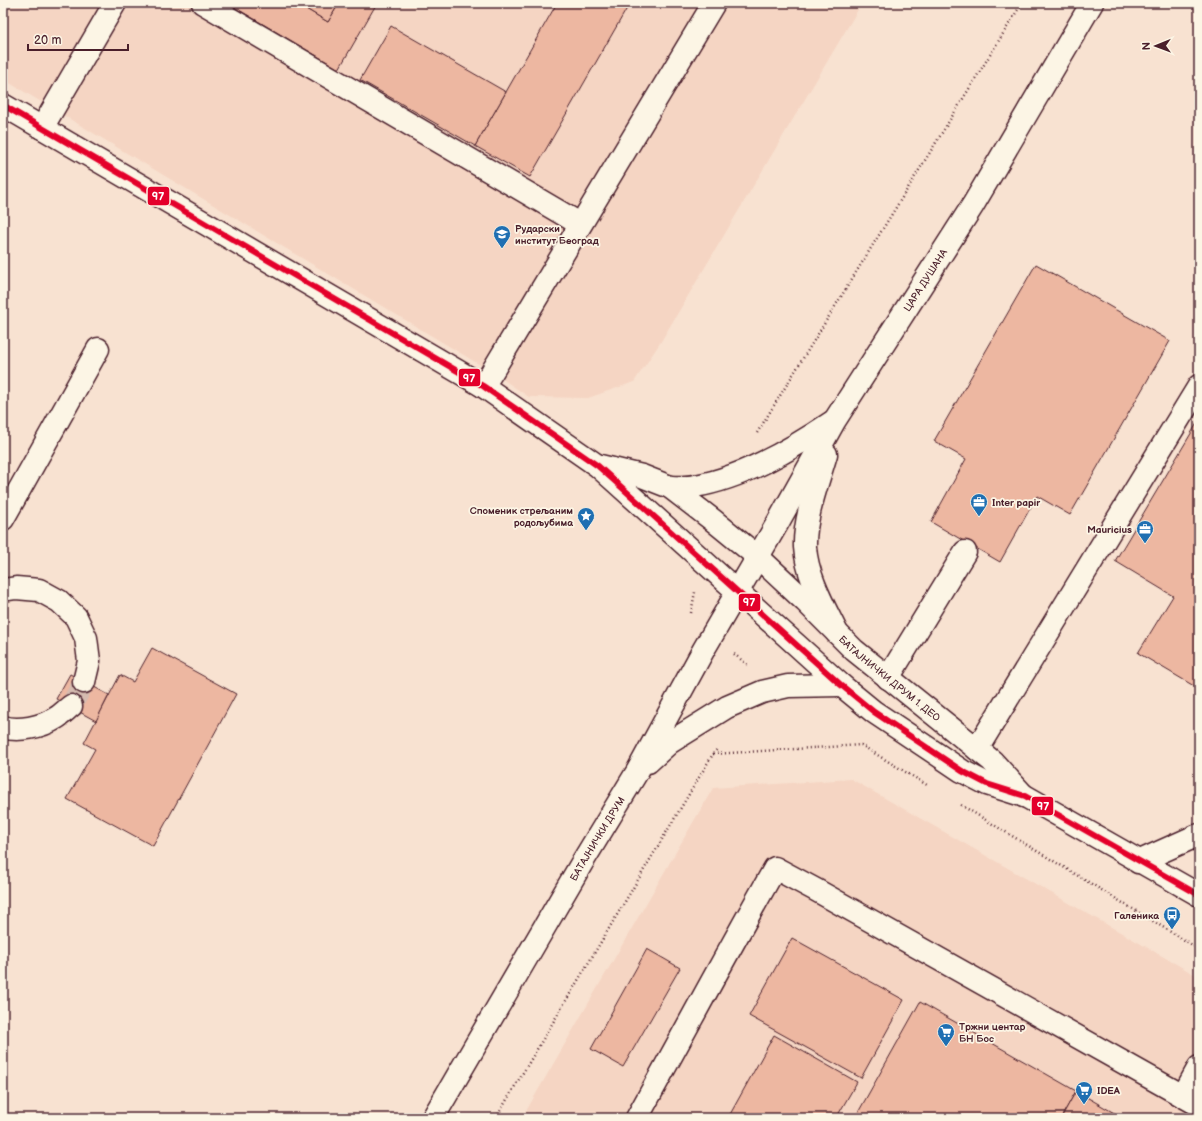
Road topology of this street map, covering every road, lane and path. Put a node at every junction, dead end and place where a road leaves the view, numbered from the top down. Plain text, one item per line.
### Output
1 (116, 3) edge
2 (203, 3) edge
3 (714, 3) edge
4 (1022, 3) edge
5 (1092, 3) edge
6 (3, 105) edge
7 (42, 128) junction
8 (580, 224) junction
9 (98, 349) dead end
10 (482, 386) junction
11 (1199, 386) edge
12 (835, 420) junction
13 (754, 436) dead end
14 (598, 466) junction
15 (670, 487) junction
16 (3, 518) edge
17 (965, 552) dead end
18 (758, 557) junction
19 (3, 590) edge
20 (737, 592) junction
21 (837, 633) junction
22 (888, 678) junction
23 (84, 682) tunnel mouth
24 (841, 685) junction
25 (71, 706) tunnel mouth
26 (3, 727) edge
27 (977, 749) junction
28 (636, 772) junction
29 (928, 786) dead end
30 (1025, 796) junction
31 (955, 802) dead end
32 (1199, 835) edge
33 (1138, 862) junction
34 (1199, 896) edge
35 (1199, 949) edge
36 (1199, 1067) edge
37 (1191, 1101) edge
38 (433, 1118) edge
39 (496, 1118) edge
40 (637, 1118) edge

1 - 7 street
2 - 8 street
3 - 8 street
4 - 13 path
5 - 12 street, ЦАРА ДУШАНА
6 - 7 street
7 - 10 street
8 - 10 street
9 - 16 street
10 - 14 street
11 - 27 street
12 - 15 street
12 - 18 street, ЦАРА ДУШАНА
12 - 21 street
14 - 15 street
14 - 20 street, БАТАЈНИЧКИ ДРУМ 1. ДЕО
15 - 18 street, БАТАЈНИЧКИ ДРУМ 1. ДЕО
17 - 22 street
18 - 20 street, БАТАЈНИЧКИ ДРУМ
18 - 21 street, БАТАЈНИЧКИ ДРУМ 1. ДЕО
19 - 23 street
20 - 24 street, БАТАЈНИЧКИ ДРУМ 1. ДЕО
20 - 28 street, БАТАЈНИЧКИ ДРУМ
21 - 22 street, БАТАЈНИЧКИ ДРУМ 1. ДЕО
22 - 27 street, БАТАЈНИЧКИ ДРУМ 1. ДЕО
24 - 28 street
24 - 30 street, БАТАЈНИЧКИ ДРУМ 1. ДЕО
25 - 26 street
27 - 30 street, БАТАЈНИЧКИ ДРУМ 1. ДЕО
28 - 38 street, БАТАЈНИЧКИ ДРУМ
29 - 39 path
30 - 33 street, БАТАЈНИЧКИ ДРУМ 1. ДЕО
31 - 35 path
32 - 33 street
33 - 34 street, БАТАЈНИЧКИ ДРУМ 1. ДЕО
36 - 37 street
37 - 40 street

